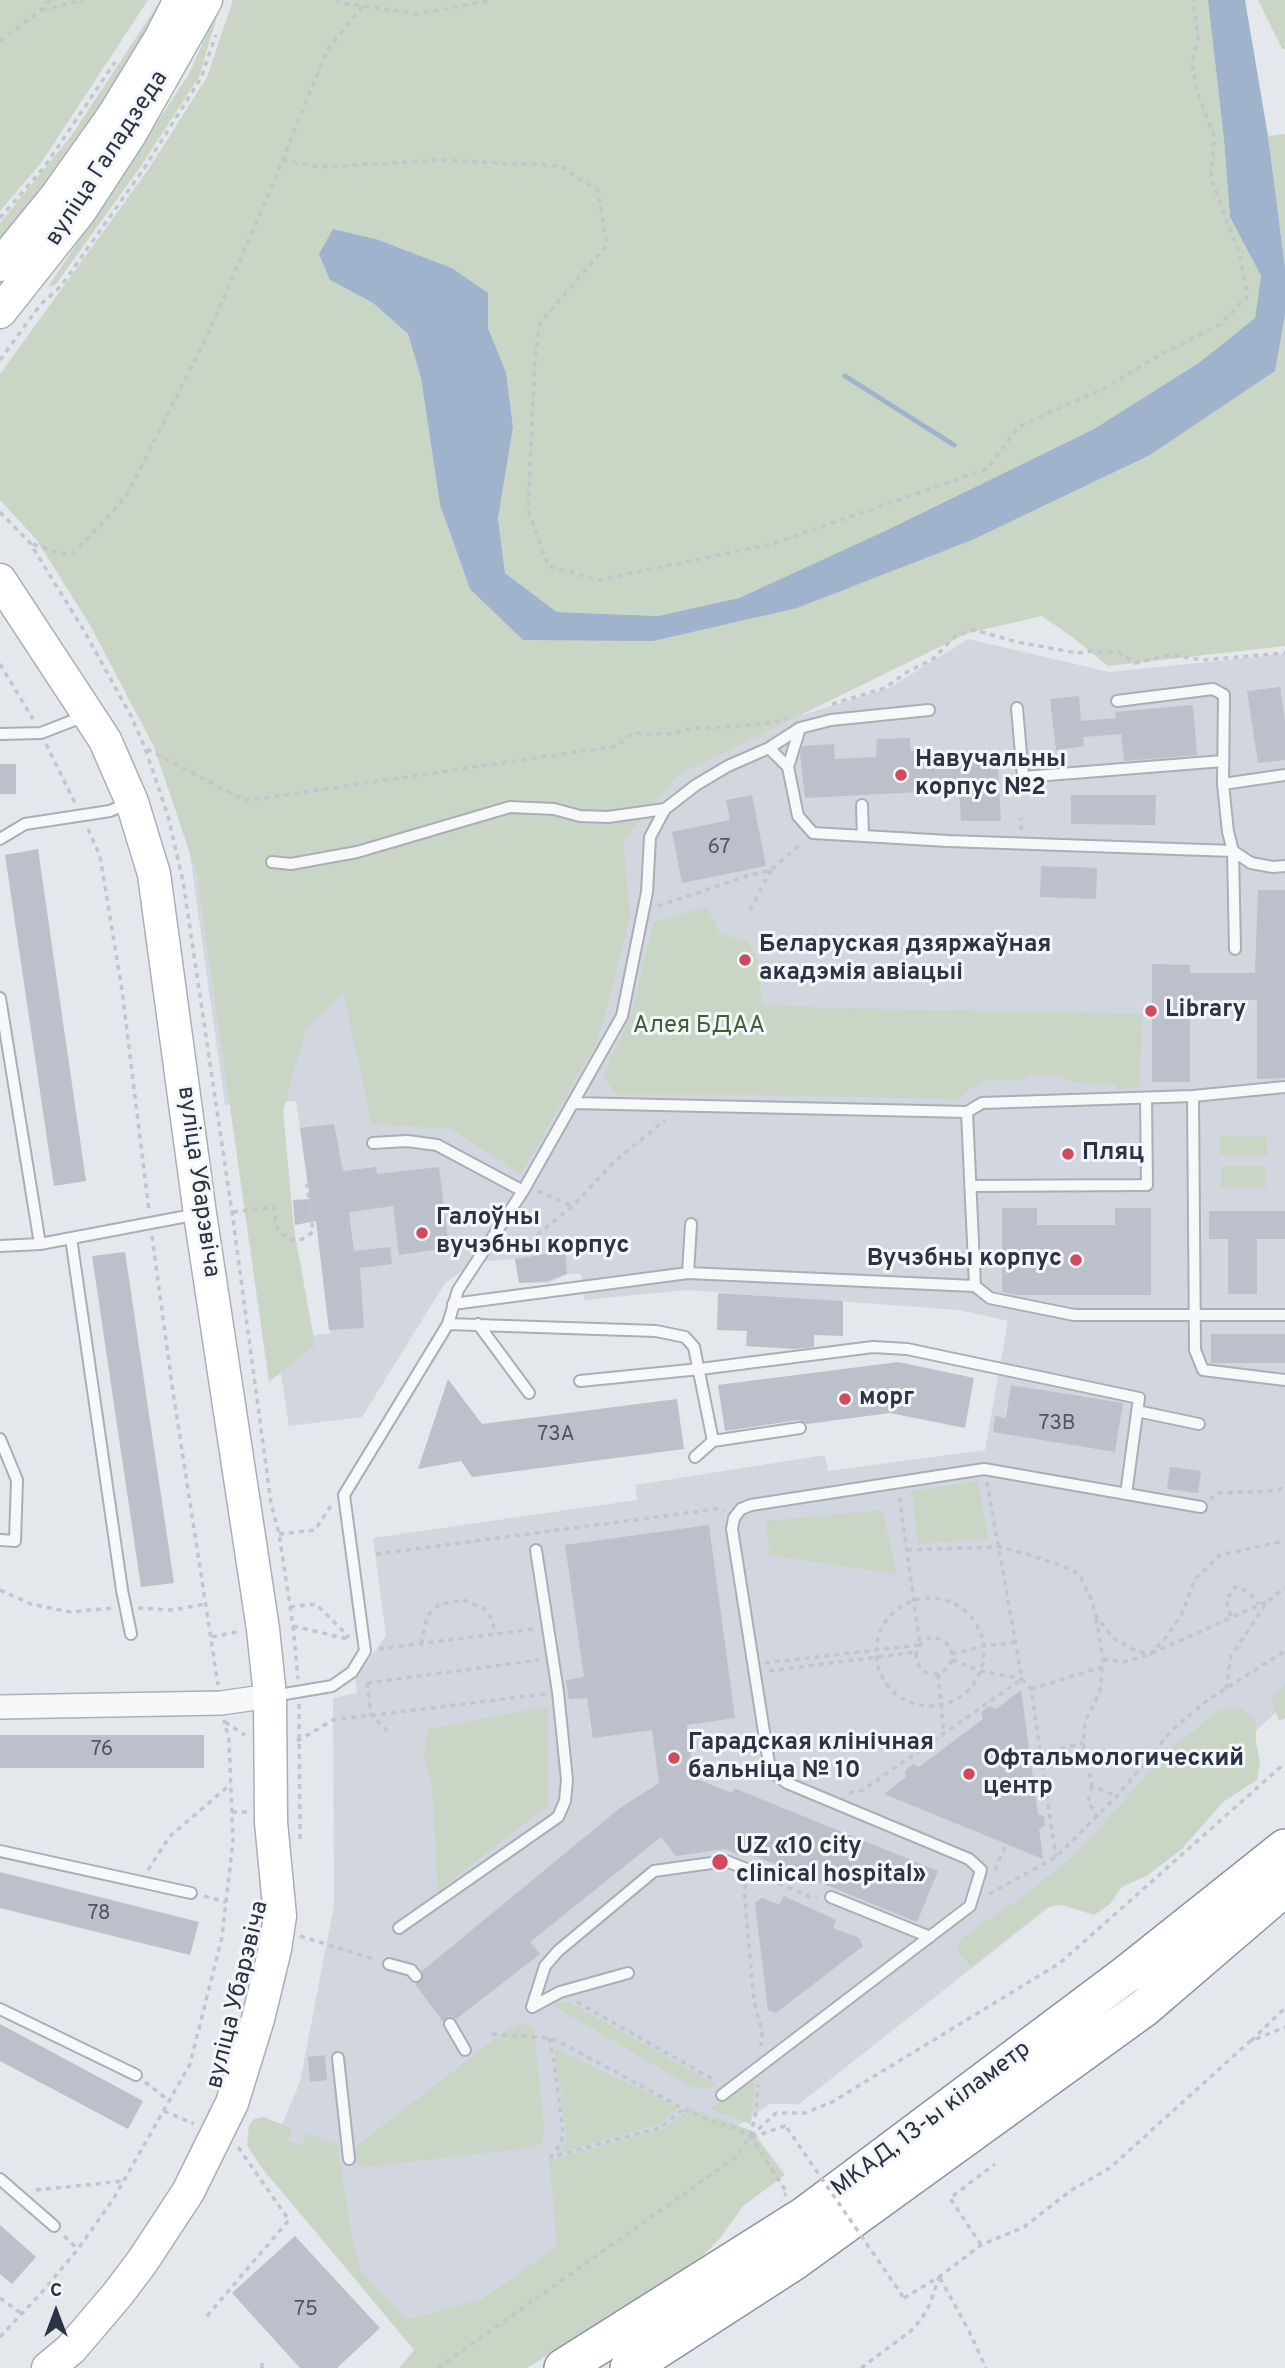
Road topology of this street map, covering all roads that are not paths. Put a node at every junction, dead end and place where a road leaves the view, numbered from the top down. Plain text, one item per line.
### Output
1 (180, 0) edge
2 (206, 0) edge
3 (0, 265) edge
4 (0, 312) edge
5 (0, 580) edge
6 (1117, 701) dead end
7 (1017, 708) dead end
8 (929, 710) dead end
9 (89, 714) junction
10 (800, 728) junction
11 (0, 734) edge
12 (769, 748) junction
13 (1223, 761) junction
14 (788, 767) junction
15 (1285, 775) edge
16 (1223, 784) junction
17 (132, 802) junction
18 (862, 805) dead end
19 (665, 809) junction
20 (863, 836) junction
21 (0, 839) edge
22 (1233, 851) junction
23 (272, 862) dead end
24 (1285, 866) edge
25 (1235, 948) dead end
26 (0, 998) edge
27 (1285, 1087) edge
28 (1193, 1096) junction
29 (1146, 1099) junction
30 (573, 1103) junction
31 (967, 1112) junction
32 (373, 1143) dead end
33 (970, 1186) junction
34 (525, 1188) junction
35 (200, 1214) junction
36 (691, 1224) dead end
37 (71, 1238) junction
38 (40, 1244) junction
39 (0, 1246) edge
40 (688, 1273) junction
41 (975, 1286) junction
42 (453, 1304) junction
43 (1195, 1313) junction
44 (1285, 1315) edge
45 (478, 1324) junction
46 (449, 1325) junction
47 (700, 1369) junction
48 (580, 1381) dead end
49 (1285, 1381) edge
50 (529, 1393) dead end
51 (1137, 1411) junction
52 (1199, 1424) dead end
53 (800, 1428) dead end
54 (0, 1439) edge
55 (713, 1441) junction
56 (695, 1457) dead end
57 (1126, 1494) junction
58 (1201, 1507) road end
59 (0, 1541) edge
60 (536, 1550) dead end
61 (131, 1634) dead end
62 (270, 1696) junction
63 (0, 1707) edge
64 (271, 1822) junction
65 (1285, 1848) edge
66 (0, 1851) edge
67 (749, 1870) road end
68 (1285, 1887) edge
69 (191, 1893) road end
70 (831, 1897) road end
71 (399, 1928) dead end
72 (930, 1937) junction
73 (389, 1964) road end
74 (628, 1973) dead end
75 (416, 1976) dead end
76 (0, 2009) edge
77 (450, 2024) dead end
78 (465, 2050) dead end
79 (338, 2058) dead end
80 (136, 2075) road end
81 (721, 2089) road end
82 (349, 2159) dead end
83 (0, 2179) edge
84 (54, 2226) road end
85 (42, 2368) edge
86 (48, 2368) edge
87 (563, 2368) edge
88 (629, 2368) edge

1 - 3 main road, вуліца Галадзеда
2 - 4 main road, вуліца Галадзеда
5 - 9 main road, вуліца Убарэвіча
6 - 13 lane
7 - 13 lane
8 - 10 lane
9 - 11 lane
9 - 17 main road, вуліца Убарэвіча
10 - 12 lane
10 - 14 lane
12 - 14 lane
12 - 19 lane
13 - 16 lane
14 - 20 lane
15 - 16 lane
16 - 22 lane
17 - 21 lane
17 - 35 main road, вуліца Убарэвіча
18 - 20 lane
19 - 23 lane
19 - 30 lane
20 - 22 lane
22 - 24 lane
22 - 25 lane
26 - 38 lane
27 - 28 lane
28 - 29 lane
28 - 43 lane
29 - 31 lane
29 - 33 lane
30 - 31 lane
30 - 34 lane
31 - 33 lane
32 - 34 lane
33 - 41 lane
34 - 42 lane
35 - 37 lane
35 - 62 main road, вуліца Убарэвіча
36 - 40 lane
37 - 38 lane
37 - 61 lane
38 - 39 lane
40 - 41 lane
40 - 42 lane
41 - 43 lane
42 - 46 lane
43 - 44 lane
43 - 49 lane
45 - 46 lane
45 - 47 lane
45 - 50 lane
46 - 62 lane
47 - 48 lane
47 - 51 lane
47 - 55 lane
51 - 52 lane
51 - 57 lane
53 - 55 lane
54 - 59 lane
55 - 56 lane
57 - 58 lane
57 - 72 lane
60 - 71 lane
62 - 63 street
62 - 64 main road, вуліца Убарэвіча
64 - 85 main road, вуліца Убарэвіча
64 - 86 main road, вуліца Убарэвіча
65 - 87 highway, МКАД, 13-ы кіламетр
66 - 69 lane
67 - 74 lane
68 - 88 highway, МКАД, 13-ы кіламетр
70 - 72 lane
72 - 81 lane
73 - 75 lane
76 - 80 lane
77 - 78 lane
79 - 82 lane
83 - 84 lane

